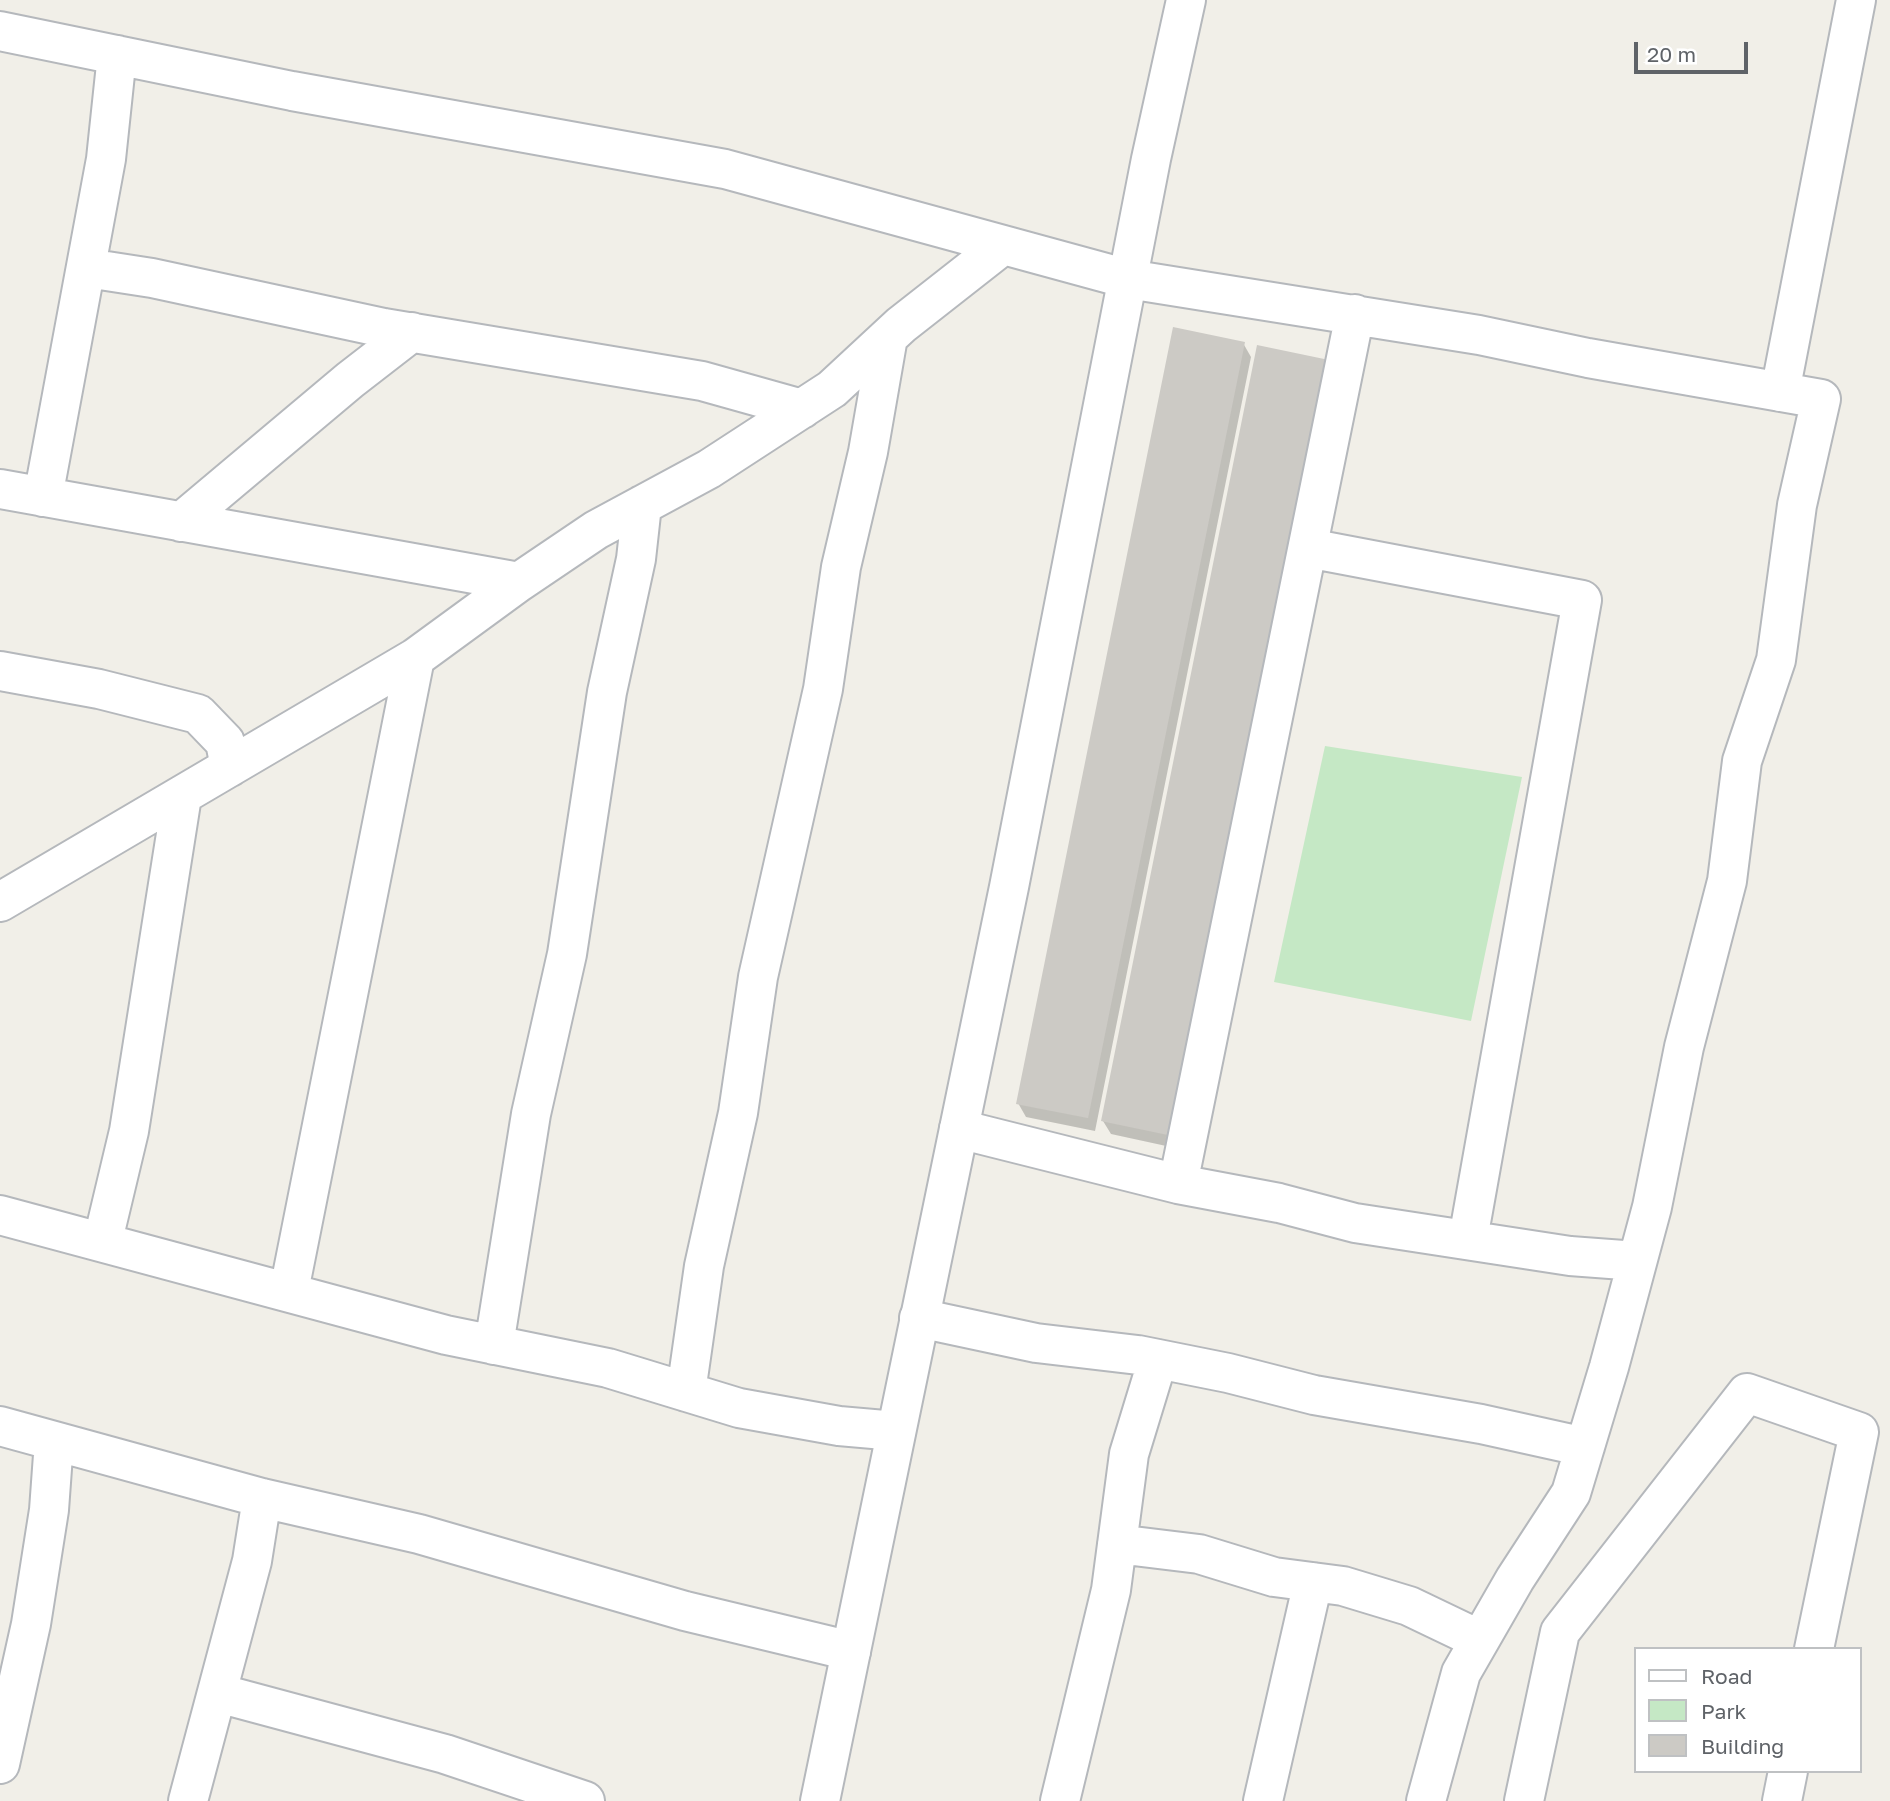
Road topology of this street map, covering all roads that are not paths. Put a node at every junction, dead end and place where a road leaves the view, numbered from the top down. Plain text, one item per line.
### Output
1 (1186, 0) edge
2 (1856, 0) edge
3 (0, 31) edge
4 (117, 55) junction
5 (1003, 245) junction
6 (87, 268) junction
7 (1128, 279) junction
8 (1355, 314) junction
9 (412, 332) junction
10 (888, 337) junction
11 (1780, 392) junction
12 (802, 409) junction
13 (0, 489) edge
14 (43, 497) junction
15 (642, 505) junction
16 (181, 522) junction
17 (1308, 548) junction
18 (519, 582) junction
19 (415, 658) junction
20 (0, 671) edge
21 (230, 767) junction
22 (182, 796) junction
23 (0, 902) edge
24 (959, 1129) junction
25 (1178, 1184) junction
26 (0, 1215) edge
27 (1468, 1239) junction
28 (103, 1240) junction
29 (1637, 1261) junction
30 (289, 1291) junction
31 (919, 1318) junction
32 (494, 1345) junction
33 (1158, 1359) junction
34 (686, 1392) junction
35 (0, 1426) edge
36 (896, 1431) junction
37 (54, 1441) junction
38 (1585, 1447) junction
39 (262, 1498) junction
40 (1117, 1544) junction
41 (1314, 1582) junction
42 (1480, 1640) junction
43 (1814, 1647) edge
44 (851, 1651) junction
45 (11, 1655) edge
46 (218, 1693) junction
47 (0, 1764) edge
48 (1788, 1773) edge
49 (188, 1801) edge
50 (583, 1801) edge
51 (820, 1801) edge
52 (1060, 1801) edge
53 (1263, 1801) edge
54 (1426, 1801) edge
55 (1524, 1801) edge
56 (1782, 1801) edge

1 - 7 street
2 - 11 street
3 - 4 street
4 - 5 street
4 - 6 street
5 - 7 street
5 - 10 street
6 - 9 street
6 - 14 street
7 - 8 street
7 - 24 street
8 - 11 street
8 - 17 street
9 - 12 street
9 - 16 street
10 - 12 street
10 - 34 street
11 - 29 street
12 - 15 street
13 - 14 street
14 - 16 street
15 - 18 street
15 - 32 street
16 - 18 street
17 - 25 street
17 - 27 street
18 - 19 street
19 - 21 street
19 - 30 street
20 - 21 street
21 - 22 street
22 - 23 street
22 - 28 street
24 - 25 street
24 - 31 street
25 - 27 street
26 - 28 street
27 - 29 street
28 - 30 street
29 - 38 street
30 - 32 street
31 - 33 street
31 - 36 street
32 - 34 street
33 - 38 street
33 - 40 street
34 - 36 street
35 - 37 street
36 - 44 street
37 - 39 street
37 - 45 street
38 - 42 street
39 - 44 street
39 - 46 street
40 - 41 street
40 - 52 street
41 - 42 street
41 - 53 street
42 - 54 street
43 - 55 street
44 - 51 street
45 - 47 street
46 - 49 street
46 - 50 street
48 - 56 street

